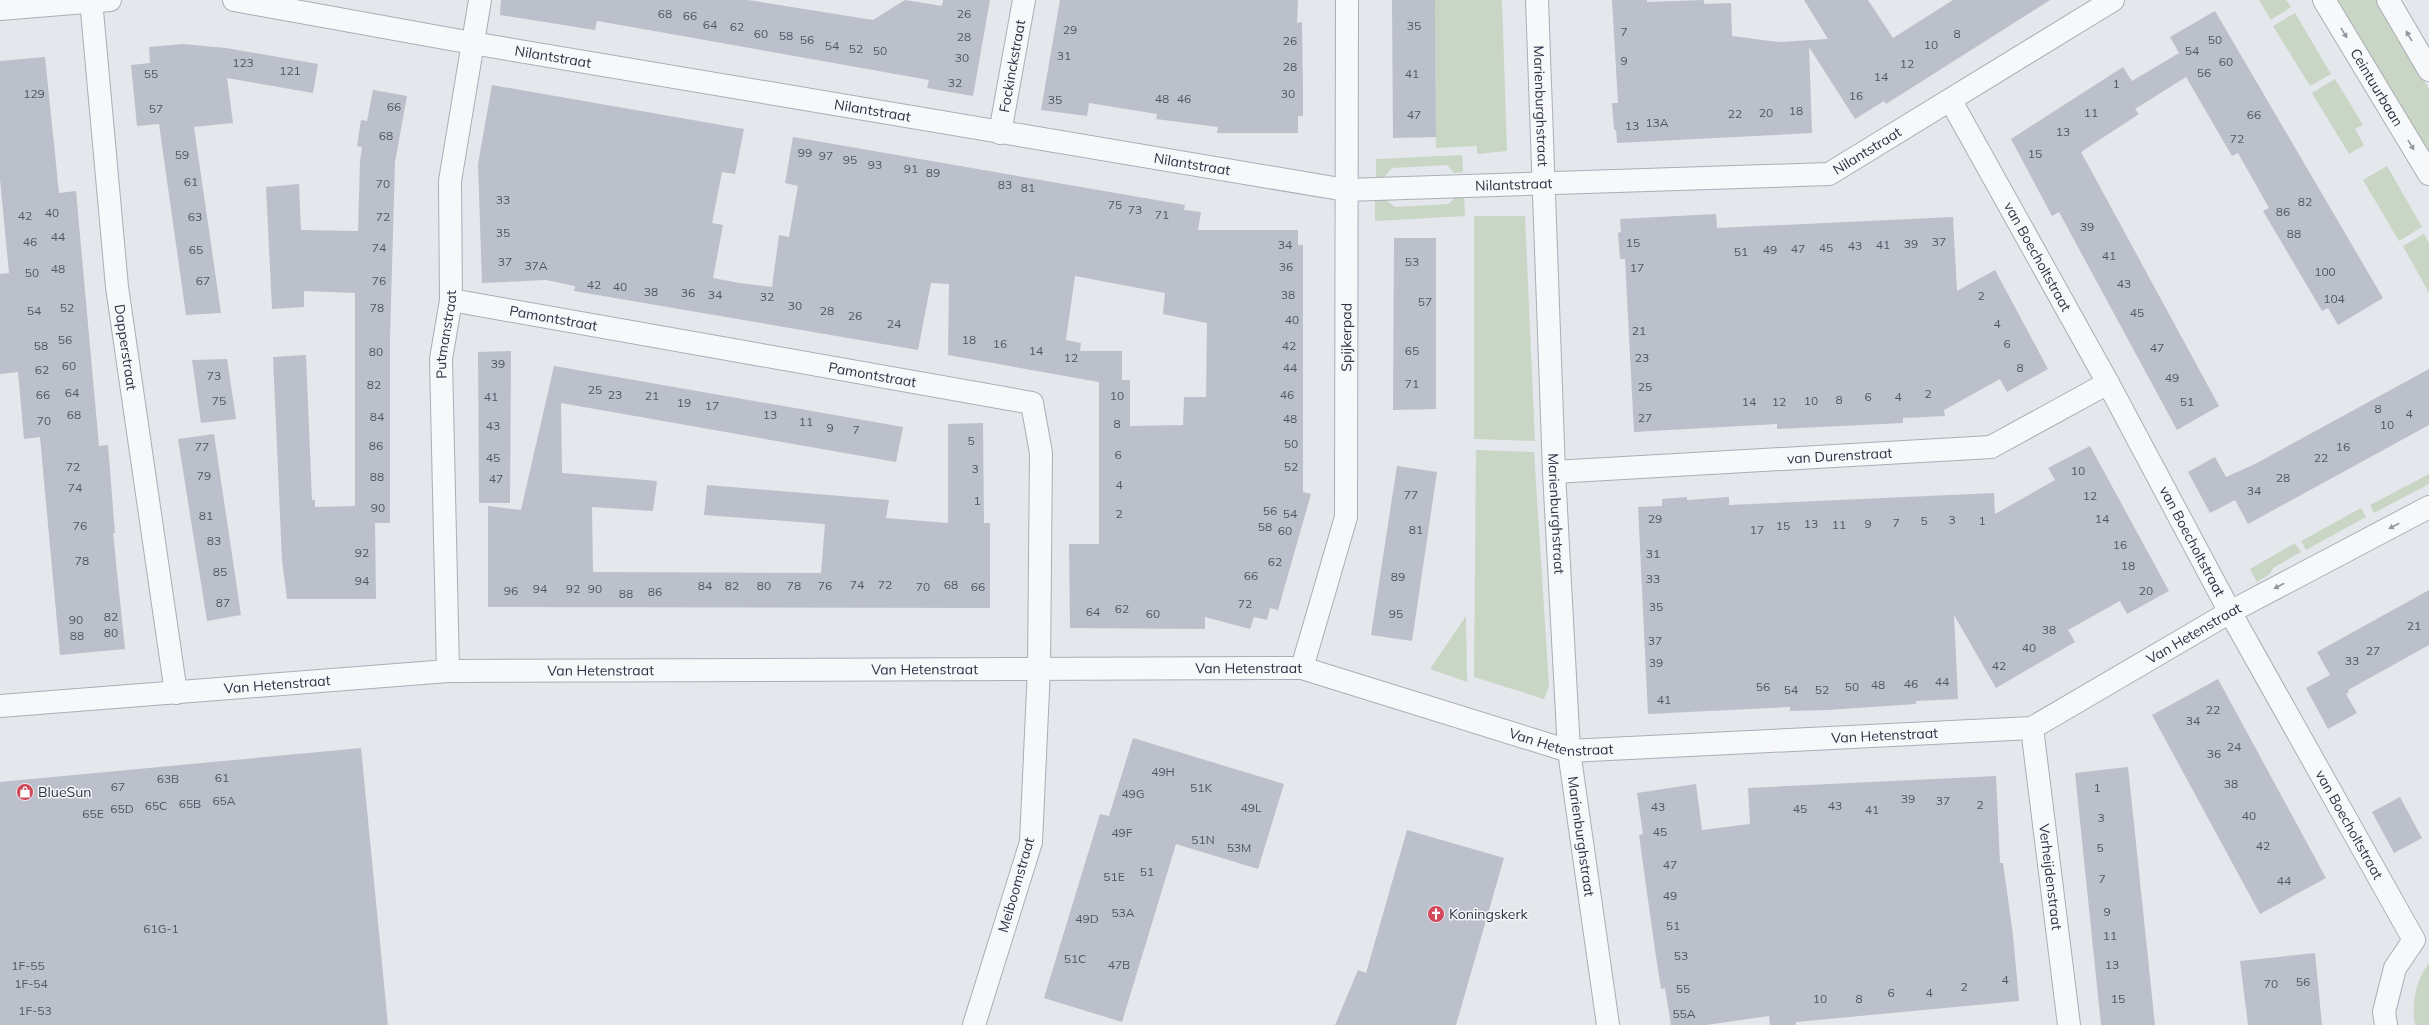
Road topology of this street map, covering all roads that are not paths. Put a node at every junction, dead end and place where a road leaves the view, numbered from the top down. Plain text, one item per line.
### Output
1 (98, 0) edge
2 (234, 0) edge
3 (480, 0) edge
4 (1024, 0) edge
5 (1347, 0) edge
6 (1537, 0) edge
7 (2114, 0) edge
8 (2324, 0) edge
9 (2388, 0) edge
10 (0, 9) edge
11 (472, 43) junction
12 (2429, 70) edge
13 (1951, 101) junction
14 (1000, 133) junction
15 (2429, 174) edge
16 (1544, 183) junction
17 (1346, 190) junction
18 (451, 300) junction
19 (2108, 382) junction
20 (1554, 472) junction
21 (2429, 507) edge
22 (2230, 612) junction
23 (1039, 668) junction
24 (1302, 668) junction
25 (448, 671) junction
26 (176, 693) junction
27 (0, 706) edge
28 (2032, 728) junction
29 (1569, 750) junction
30 (2422, 935) edge
31 (974, 1025) edge
32 (1608, 1025) edge
33 (2069, 1025) edge
34 (2386, 1025) edge

1 - 10 street
1 - 26 street, Dapperstraat
2 - 11 street, Nilantstraat
3 - 11 street, Putmanstraat
4 - 14 street, Fockinckstraat
5 - 17 street, Spijkerpad
6 - 16 street, Marienburghstraat
7 - 13 street, Nilantstraat
8 -> 15 street, Ceintuurbaan
12 -> 9 street
11 - 14 street, Nilantstraat
11 - 18 street, Putmanstraat
13 - 16 street, Nilantstraat
13 - 19 street, van Boecholtstraat
14 - 17 street, Nilantstraat
16 - 17 street, Nilantstraat
16 - 20 street, Marienburghstraat
17 - 24 street, Spijkerpad
18 - 23 street, Pamontstraat
18 - 25 street, Putmanstraat
19 - 20 street, van Durenstraat
19 - 22 street, van Boecholtstraat
20 - 29 street, Marienburghstraat
21 -> 22 street, Van Hetenstraat
22 - 28 street, Van Hetenstraat
22 - 30 street, van Boecholtstraat
23 - 24 street, Van Hetenstraat
23 - 25 street, Van Hetenstraat
23 - 31 street, Meiboomstraat
24 - 29 street, Van Hetenstraat
25 - 26 street, Van Hetenstraat
26 - 27 street, Van Hetenstraat
28 - 29 street, Van Hetenstraat
28 - 33 street, Verheijdenstraat
29 - 32 street, Marienburghstraat
30 - 34 street, van Boecholtstraat

